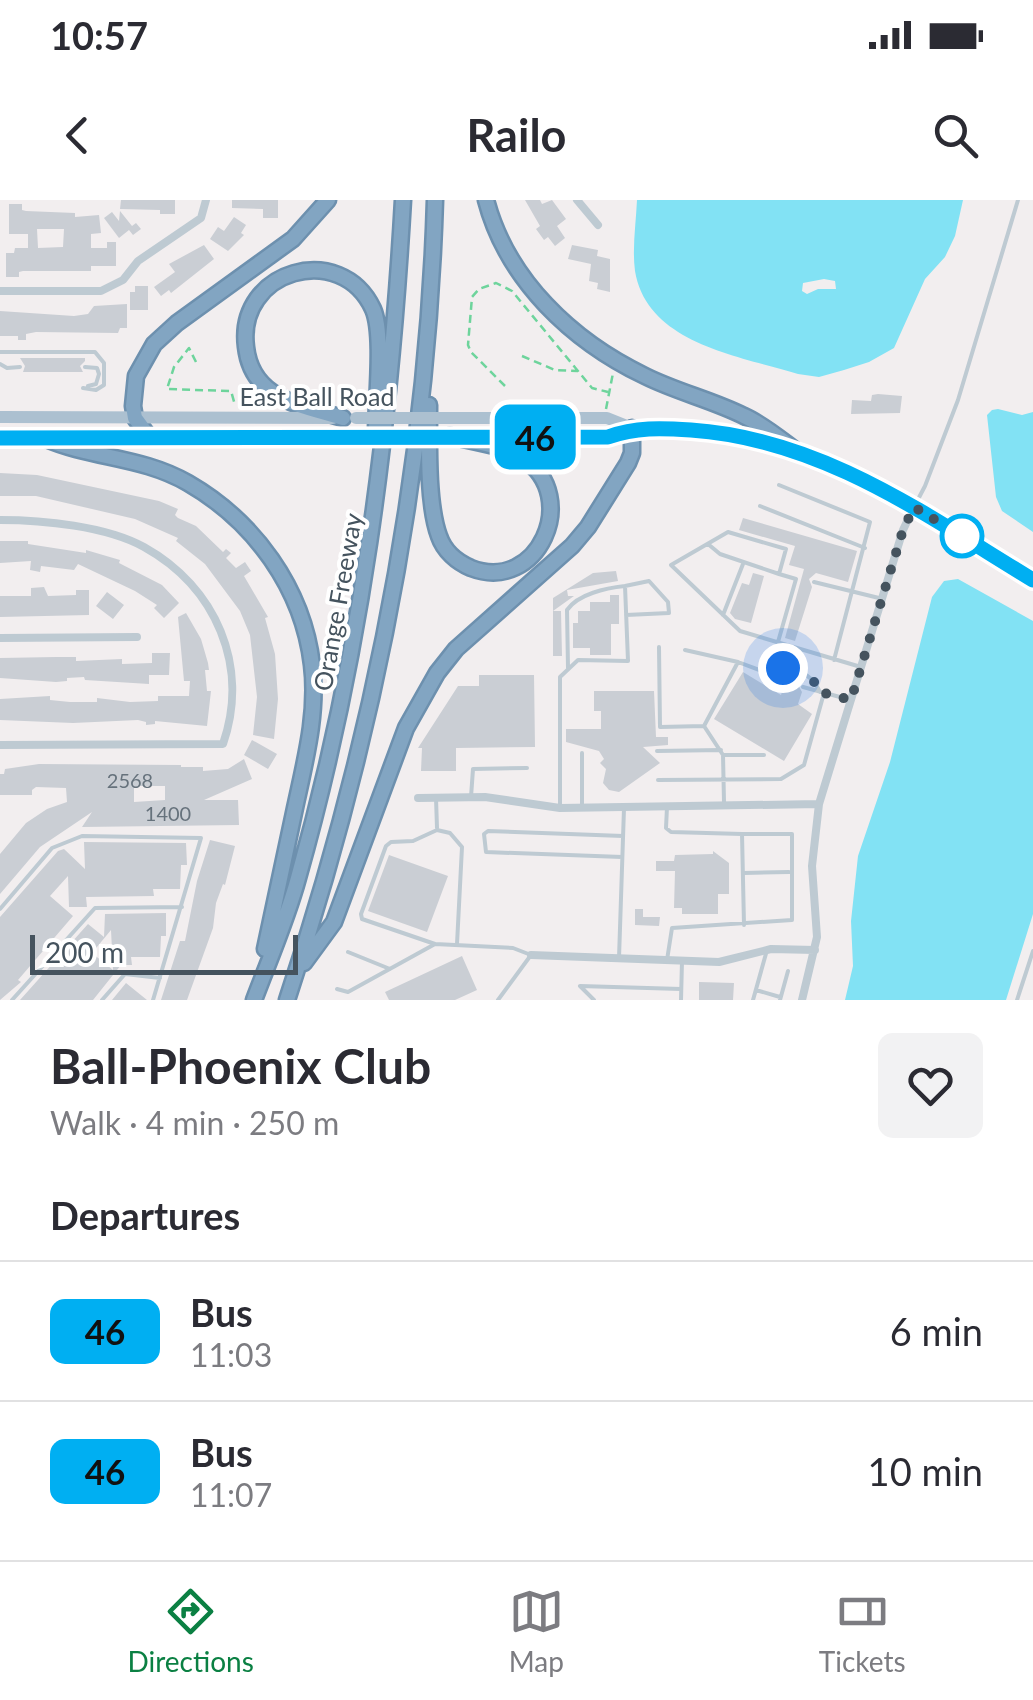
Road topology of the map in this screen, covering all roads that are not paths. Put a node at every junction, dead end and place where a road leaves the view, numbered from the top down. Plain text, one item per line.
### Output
1 (206, 200) edge
2 (328, 200) edge
3 (403, 200) edge
4 (435, 200) edge
5 (486, 200) edge
6 (577, 200) edge
7 (1018, 200) edge
8 (598, 225) dead end
9 (433, 270) junction
10 (0, 291) edge
11 (0, 352) edge
12 (0, 364) edge
13 (20, 367) dead end
14 (85, 367) dead end
15 (0, 418) edge
16 (135, 418) junction
17 (350, 418) junction
18 (632, 428) junction
19 (149, 436) junction
20 (450, 436) junction
21 (0, 438) edge
22 (44, 438) junction
23 (795, 450) junction
24 (779, 485) dead end
25 (760, 506) dead end
26 (914, 507) junction
27 (375, 517) junction
28 (0, 520) edge
29 (708, 544) junction
30 (865, 548) junction
31 (744, 562) junction
32 (779, 574) junction
33 (1033, 580) edge
34 (814, 582) dead end
35 (625, 586) junction
36 (853, 592) junction
37 (882, 599) junction
38 (626, 615) junction
39 (724, 615) junction
40 (137, 637) dead end
41 (0, 638) edge
42 (778, 642) junction
43 (659, 647) dead end
44 (685, 650) dead end
45 (834, 660) junction
46 (738, 662) junction
47 (862, 666) junction
48 (568, 668) junction
49 (765, 672) junction
50 (786, 680) dead end
51 (803, 686) dead end
52 (822, 692) junction
53 (851, 700) junction
54 (704, 726) junction
55 (0, 745) edge
56 (657, 750) dead end
57 (722, 752) junction
58 (582, 754) dead end
59 (764, 755) dead end
60 (527, 768) dead end
61 (722, 778) junction
62 (658, 780) dead end
63 (471, 797) junction
64 (418, 798) dead end
65 (436, 798) junction
66 (820, 804) junction
67 (666, 807) junction
68 (724, 807) junction
69 (560, 808) junction
70 (582, 808) junction
71 (624, 808) junction
72 (437, 830) junction
73 (742, 834) junction
74 (623, 836) junction
75 (622, 857) junction
76 (791, 872) junction
77 (744, 873) junction
78 (182, 907) junction
79 (0, 908) edge
80 (744, 925) junction
81 (435, 944) junction
82 (457, 944) junction
83 (767, 950) junction
84 (815, 950) junction
85 (1033, 951) edge
86 (348, 952) dead end
87 (531, 955) junction
88 (618, 958) junction
89 (667, 960) junction
90 (682, 961) junction
91 (392, 970) junction
92 (788, 971) dead end
93 (295, 975) junction
94 (160, 978) junction
95 (337, 989) dead end
96 (681, 989) junction
97 (756, 990) junction
98 (780, 998) edge
99 (12, 1000) edge
100 (102, 1000) edge
101 (152, 1000) edge
102 (254, 1000) edge
103 (286, 1000) edge
104 (498, 1000) edge
105 (594, 1000) edge
106 (680, 1000) edge
107 (753, 1000) edge
108 (802, 1000) edge
109 (1017, 1000) edge

1 - 10 street
2 - 16 highway
3 - 27 highway, Orange Freeway
4 - 9 highway, Orange Freeway
5 - 23 highway
6 - 8 street
7 - 26 lane
9 - 20 highway
9 - 93 highway, Orange Freeway
11 - 14 lane
12 - 13 lane
15 - 16 main road, East Ball Road
16 - 17 main road, East Ball Road
16 - 19 highway
17 - 18 main road, East Ball Road, bridge
17 - 27 highway
18 - 20 main road, East Ball Road
18 - 23 main road, East Ball Road
18 - 93 highway
19 - 20 main road, East Ball Road, bridge
19 - 22 main road, East Ball Road
21 - 22 main road, East Ball Road
22 - 102 highway
23 - 26 main road, East Ball Road
24 - 30 lane
25 - 30 lane
26 - 33 main road, East Ball Road
26 - 37 street
27 - 102 highway, Orange Freeway
28 - 55 street
29 - 31 lane
29 - 32 lane
29 - 39 lane
30 - 36 lane
31 - 32 lane
31 - 39 lane
32 - 42 lane
34 - 36 lane
35 - 38 lane
35 - 38 lane
35 - 48 lane
36 - 37 lane
36 - 45 lane
37 - 47 street
38 - 48 lane
39 - 42 lane
40 - 41 street
42 - 45 lane
43 - 54 lane
44 - 46 lane
45 - 47 lane
46 - 49 lane
46 - 54 lane
47 - 53 street
48 - 69 lane
49 - 50 lane
49 - 52 lane
51 - 52 lane
52 - 53 lane
52 - 61 lane
53 - 66 street
54 - 57 lane
56 - 57 lane
57 - 59 lane
57 - 61 lane
58 - 70 lane
60 - 63 lane
61 - 62 lane
61 - 68 lane
63 - 65 street
63 - 69 street
64 - 65 street
65 - 72 lane
66 - 68 street
66 - 84 street
67 - 68 street
67 - 71 street
67 - 73 lane
69 - 70 street
70 - 71 street
71 - 74 lane
72 - 81 lane
72 - 82 lane
73 - 76 lane
73 - 77 lane
74 - 75 lane
74 - 75 lane
75 - 88 lane
76 - 77 lane
76 - 80 lane
77 - 80 lane
78 - 79 lane
78 - 94 lane
78 - 99 lane
80 - 89 lane
81 - 82 lane
81 - 91 lane
82 - 87 lane
83 - 84 street
83 - 90 street
83 - 97 lane
84 - 108 street
85 - 109 lane
86 - 91 lane
87 - 88 street
87 - 104 lane
88 - 89 street
89 - 90 street
90 - 96 lane
91 - 95 lane
92 - 98 lane
93 - 103 highway, Orange Freeway
94 - 100 lane
94 - 101 lane
96 - 105 lane
96 - 106 lane
97 - 98 lane
97 - 107 lane

